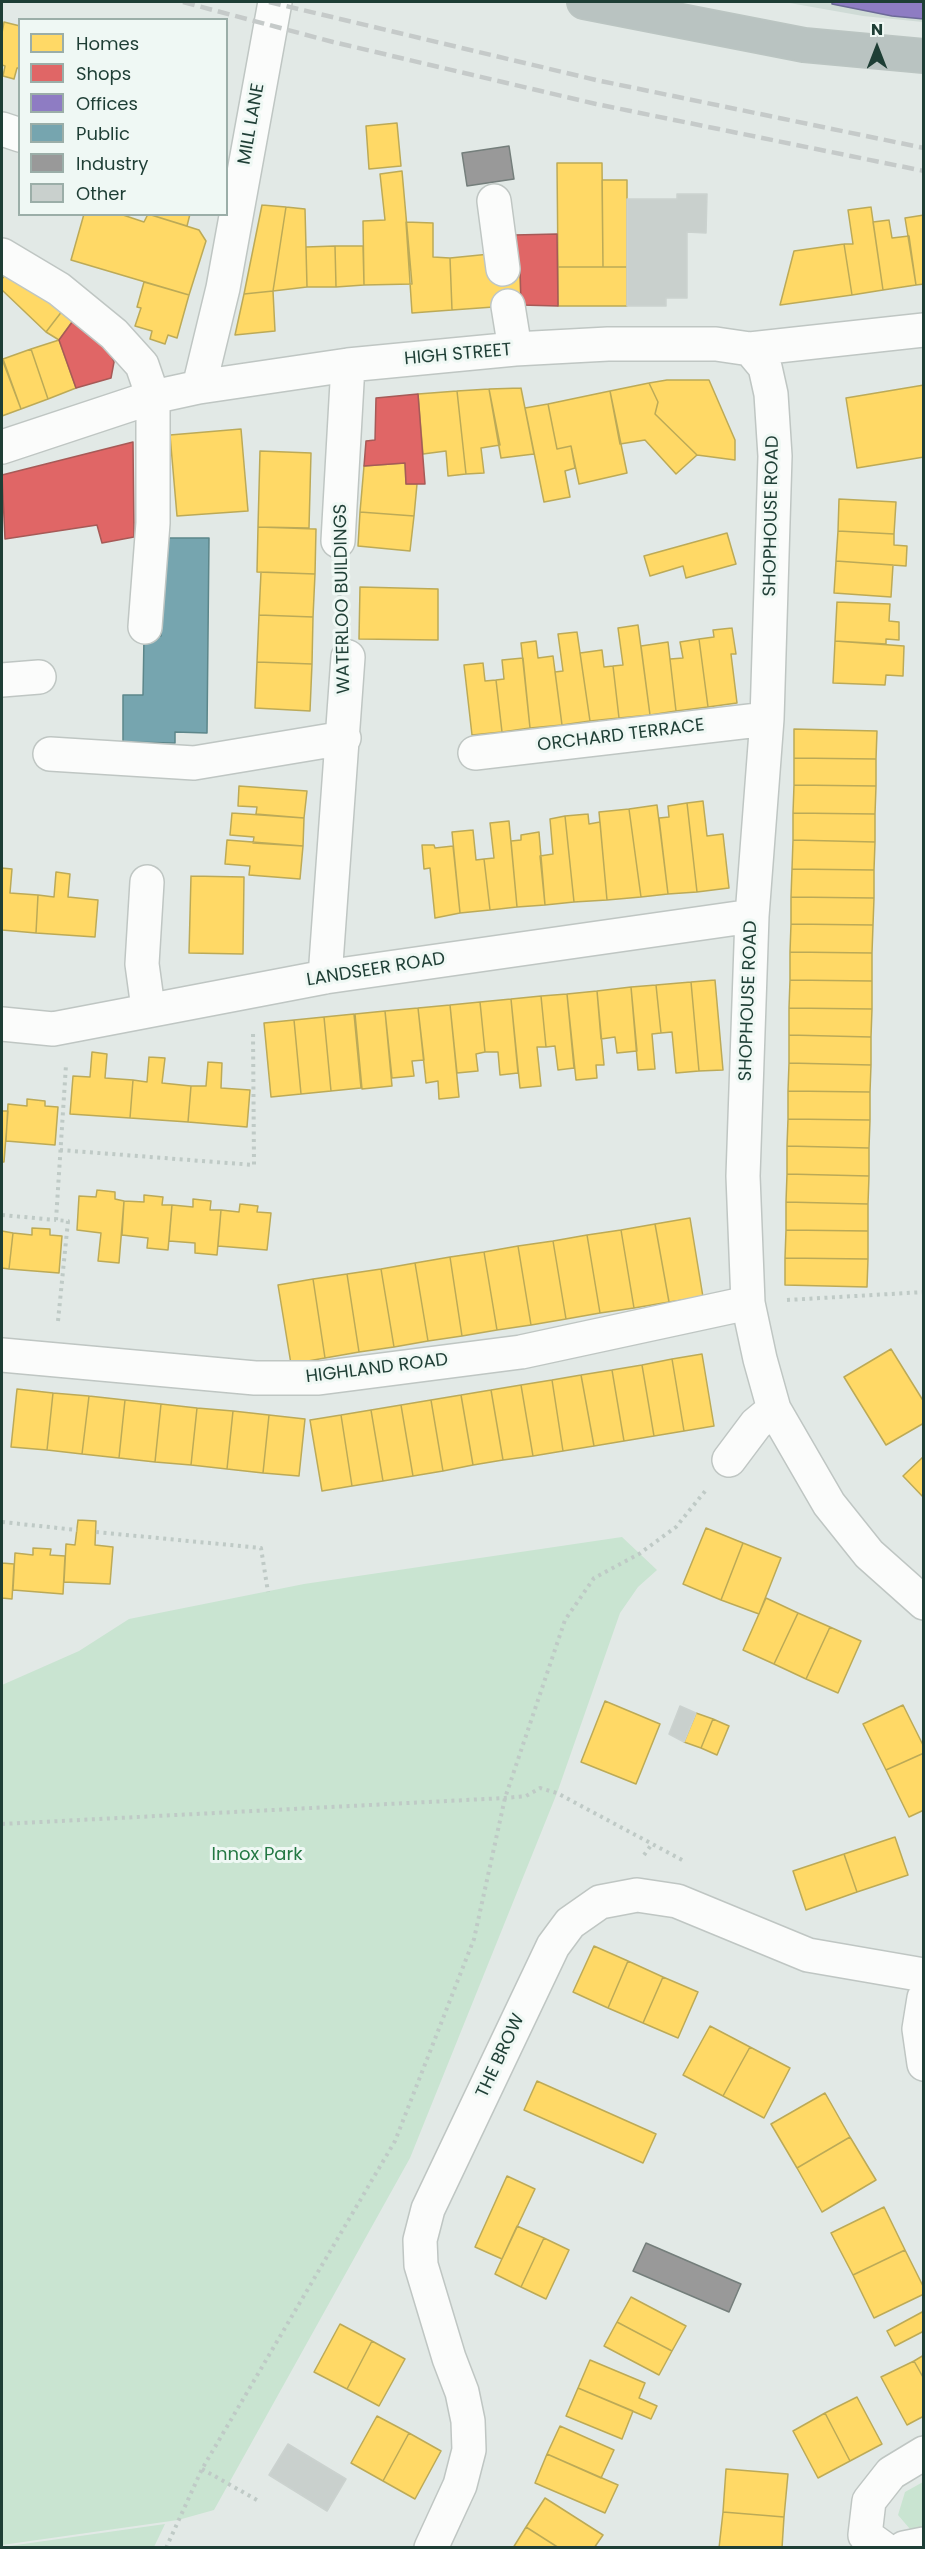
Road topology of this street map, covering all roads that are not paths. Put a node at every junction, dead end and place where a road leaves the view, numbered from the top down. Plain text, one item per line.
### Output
1 (274, 2) edge
2 (602, 3) edge
3 (924, 56) edge
4 (2, 129) edge
5 (18, 134) edge
6 (494, 201) dead end
7 (2, 255) edge
8 (503, 269) dead end
9 (508, 306) dead end
10 (924, 330) edge
11 (515, 350) junction
12 (750, 350) junction
13 (348, 365) junction
14 (199, 387) junction
15 (153, 397) junction
16 (2, 447) edge
17 (338, 540) road end
18 (145, 627) dead end
19 (348, 657) road end
20 (39, 678) dead end
21 (2, 680) edge
22 (767, 719) junction
23 (344, 738) junction
24 (475, 753) dead end
25 (50, 754) dead end
26 (147, 882) dead end
27 (752, 916) junction
28 (325, 977) junction
29 (148, 1008) junction
30 (2, 1024) edge
31 (748, 1303) junction
32 (2, 1355) edge
33 (774, 1408) junction
34 (729, 1460) road end
35 (924, 1603) edge
36 (924, 1975) edge
37 (924, 1998) edge
38 (924, 2064) edge
39 (924, 2453) edge
40 (924, 2544) edge
41 (431, 2547) edge
42 (883, 2547) edge
43 (904, 2547) edge

1 - 14 street, MILL LANE
2 - 3 highway
4 - 5 street
6 - 8 street
7 - 15 street
9 - 11 street
10 - 12 street, HIGH STREET
11 - 12 street, HIGH STREET
11 - 13 street, HIGH STREET
12 - 22 street, SHOPHOUSE ROAD
13 - 14 street, HIGH STREET
13 - 17 street, WATERLOO BUILDINGS
14 - 15 street, HIGH STREET
15 - 16 street, HIGH STREET
15 - 18 street
19 - 23 street, WATERLOO BUILDINGS
20 - 21 street
22 - 24 street, ORCHARD TERRACE
22 - 27 street, SHOPHOUSE ROAD
23 - 25 street
23 - 28 street, WATERLOO BUILDINGS
26 - 29 street
27 - 28 street, LANDSEER ROAD
27 - 31 street, SHOPHOUSE ROAD
28 - 29 street, LANDSEER ROAD
29 - 30 street, LANDSEER ROAD
31 - 32 street, HIGHLAND ROAD
31 - 33 street, SHOPHOUSE ROAD
33 - 34 street
33 - 35 street, SHOPHOUSE ROAD
36 - 41 street, THE BROW
37 - 38 street
39 - 42 street
40 - 43 street

